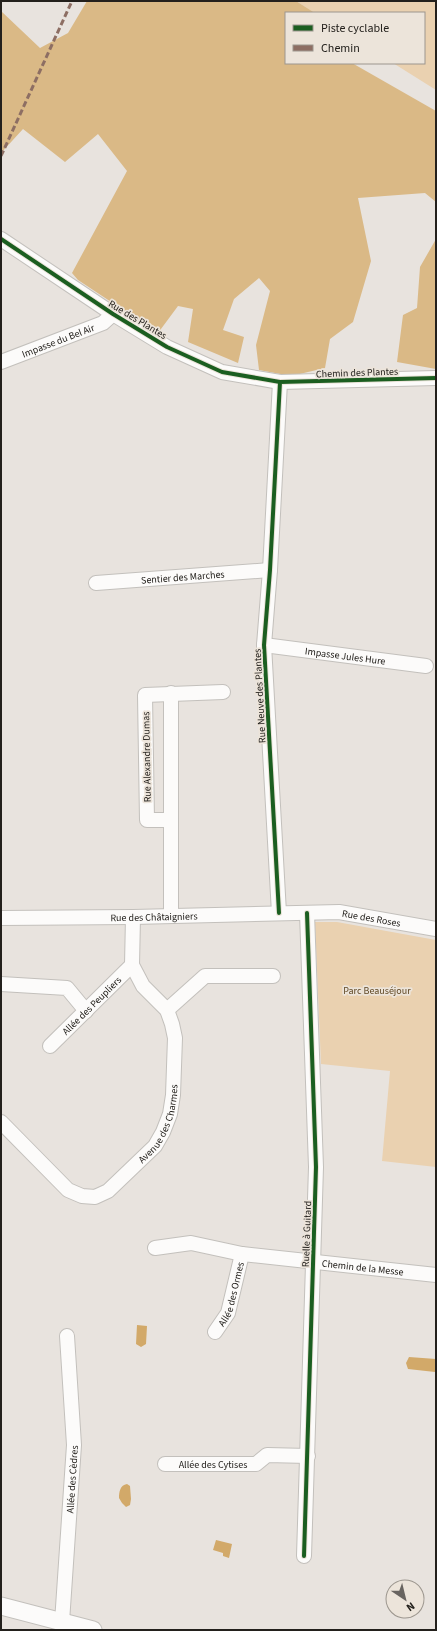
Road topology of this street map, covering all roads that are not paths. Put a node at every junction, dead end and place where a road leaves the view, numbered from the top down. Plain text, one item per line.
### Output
1 (1, 239) edge
2 (113, 314) junction
3 (1, 362) edge
4 (436, 378) edge
5 (280, 382) junction
6 (270, 570) junction
7 (96, 583) dead end
8 (264, 645) junction
9 (426, 666) dead end
10 (223, 692) dead end
11 (170, 693) junction
12 (171, 820) junction
13 (279, 913) junction
14 (306, 913) junction
15 (171, 916) junction
16 (133, 917) junction
17 (1, 918) edge
18 (436, 929) edge
19 (132, 965) junction
20 (273, 976) dead end
21 (1, 984) edge
22 (167, 1010) junction
23 (86, 1011) junction
24 (50, 1046) dead end
25 (1, 1122) edge
26 (155, 1248) dead end
27 (242, 1254) junction
28 (314, 1261) junction
29 (436, 1275) edge
30 (215, 1332) dead end
31 (67, 1336) dead end
32 (308, 1456) junction
33 (164, 1464) dead end
34 (304, 1556) dead end
35 (1, 1606) edge
36 (62, 1622) junction
37 (93, 1630) edge

1 - 2 street, Rue des Plantes
2 - 3 street, Impasse du Bel Air
2 - 5 street, Rue des Plantes
4 - 5 street, Chemin des Plantes
5 - 6 street, Rue Neuve des Plantes
6 - 7 street, Sentier des Marches
6 - 8 street, Rue Neuve des Plantes
8 - 9 street, Impasse Jules Hure
8 - 13 street, Rue Neuve des Plantes
10 - 11 street, Rue Alexandre Dumas
11 - 12 street
11 - 12 street, Rue Alexandre Dumas
12 - 15 street
13 - 14 street, Rue des Châtaigniers
13 - 15 street, Rue des Châtaigniers
14 - 18 street, Rue des Roses
14 - 28 street, Ruelle à Guitard
15 - 16 street, Rue des Châtaigniers
16 - 17 street, Rue des Châtaigniers
16 - 19 street
19 - 22 street, Avenue des Charmes
19 - 23 street, Allée des Peupliers
20 - 22 street
21 - 23 street
22 - 25 street, Avenue des Charmes
23 - 24 street, Allée des Peupliers
26 - 27 street, Chemin de la Messe
27 - 28 street, Chemin de la Messe
27 - 30 street, Allée des Ormes
28 - 29 street, Chemin de la Messe
28 - 32 street, Ruelle à Guitard
31 - 36 street, Allée des Cèdres
32 - 33 street, Allée des Cytises
32 - 34 street, Ruelle à Guitard
35 - 36 street
36 - 37 street

